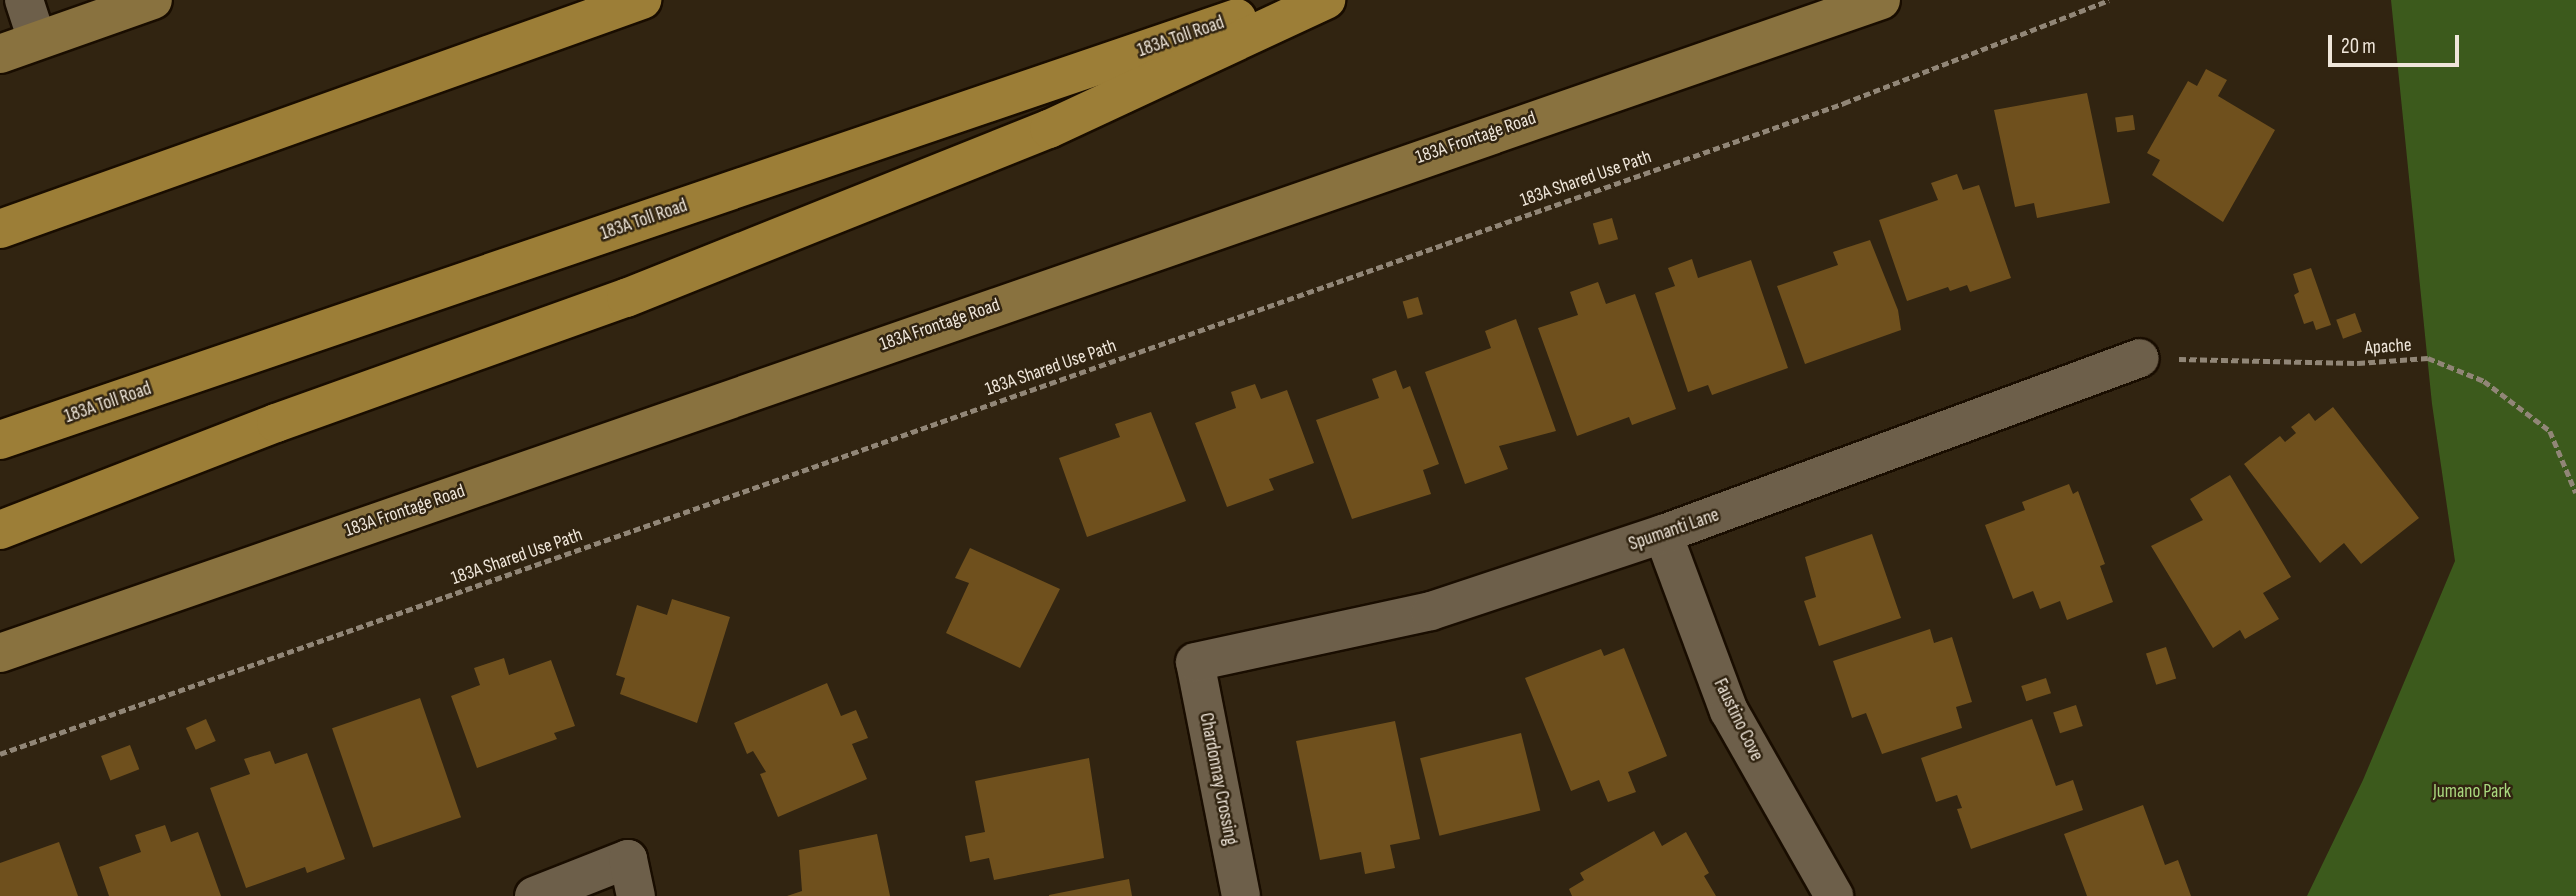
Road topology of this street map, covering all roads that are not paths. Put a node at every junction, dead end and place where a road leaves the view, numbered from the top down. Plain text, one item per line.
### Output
1 (24, 0) edge
2 (153, 0) edge
3 (642, 0) edge
4 (1289, 0) edge
5 (1325, 0) edge
6 (1881, 0) edge
7 (37, 40) junction
8 (0, 54) edge
9 (0, 229) edge
10 (2140, 358) road end
11 (0, 440) edge
12 (0, 530) edge
13 (1663, 534) junction
14 (0, 653) edge
15 (1195, 662) joint
16 (534, 896) edge
17 (636, 896) edge
18 (1241, 896) edge
19 (1834, 896) edge

1 - 7 street
2 - 7 main road
3 - 9 highway
4 - 11 highway, 183A Toll Road
5 - 12 highway
6 - 14 main road, 183A Frontage Road
7 - 8 main road
10 - 13 street, Spumanti Lane
13 - 15 street, Spumanti Lane
13 - 19 street, Faustino Cove
15 - 18 street, Chardonnay Crossing
16 - 17 street

